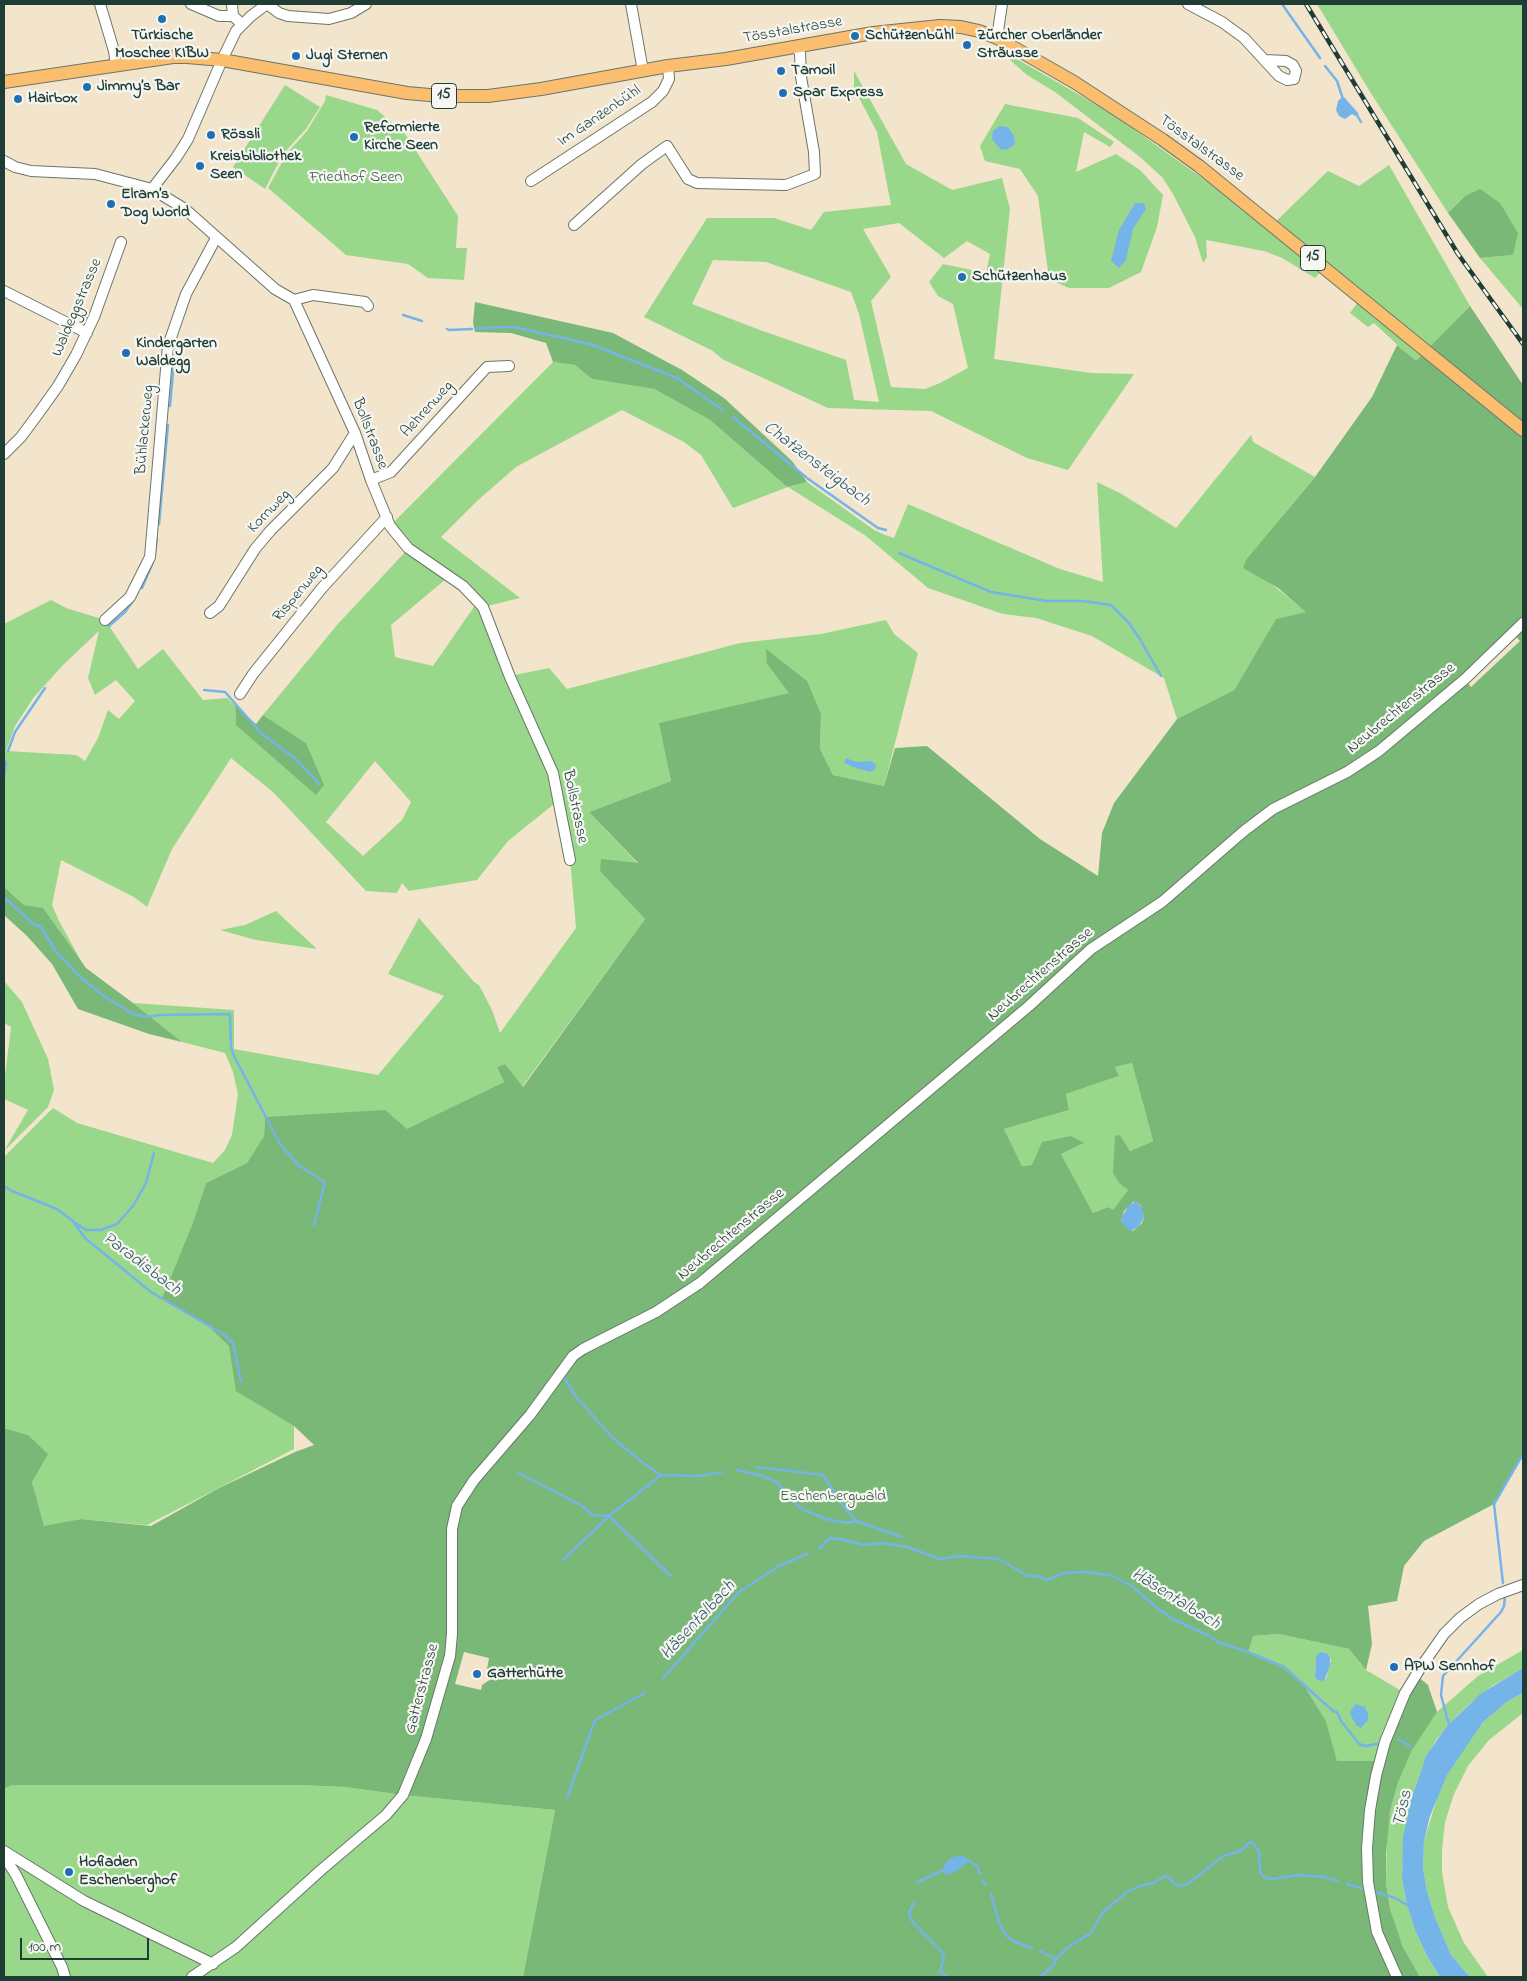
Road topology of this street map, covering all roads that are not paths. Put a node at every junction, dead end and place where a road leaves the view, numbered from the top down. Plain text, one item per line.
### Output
1 (103, 4) edge
2 (191, 4) edge
3 (232, 4) edge
4 (267, 4) edge
5 (366, 4) edge
6 (631, 4) edge
7 (1002, 4) edge
8 (1188, 4) edge
9 (233, 16) junction
10 (242, 24) junction
11 (997, 38) junction
12 (796, 47) junction
13 (222, 60) junction
14 (1265, 60) dead end
15 (116, 66) junction
16 (668, 66) junction
17 (643, 71) junction
18 (4, 82) edge
19 (4, 161) edge
20 (531, 181) dead end
21 (152, 189) junction
22 (574, 226) dead end
23 (216, 238) junction
24 (121, 242) dead end
25 (4, 291) edge
26 (294, 300) junction
27 (368, 306) dead end
28 (87, 333) junction
29 (509, 366) dead end
30 (1523, 430) edge
31 (355, 433) junction
32 (4, 454) edge
33 (370, 480) junction
34 (387, 517) junction
35 (210, 613) dead end
36 (105, 620) dead end
37 (1523, 623) edge
38 (240, 694) dead end
39 (570, 860) dead end
40 (606, 1338) joint
41 (1523, 1585) edge
42 (4, 1851) edge
43 (4, 1856) edge
44 (213, 1964) junction
45 (65, 1977) edge
46 (192, 1977) edge
47 (1396, 1977) edge

1 - 15 street
2 - 9 street
3 - 9 street
4 - 5 street
4 - 10 street
6 - 17 street
7 - 11 street
8 - 14 street
9 - 10 street
10 - 13 street
11 - 12 main road, Tösstalstrasse / 15
11 - 30 main road, Tösstalstrasse / 15
12 - 16 main road, Tösstalstrasse / 15
12 - 22 street
13 - 15 main road, Tösstalstrasse / 15
13 - 17 main road, Tösstalstrasse / 15
13 - 21 street
15 - 18 main road, Tösstalstrasse / 15
16 - 17 main road, Tösstalstrasse / 15
16 - 20 street, Im Ganzenbühl
19 - 21 street
21 - 23 street
23 - 26 street
23 - 36 street, Bühlackerweg
24 - 28 street, Waldeggstrasse
25 - 28 street
26 - 27 street
26 - 31 street, Bollstrasse
28 - 32 street, Waldeggstrasse
29 - 33 street, Aehrenweg
31 - 33 street, Bollstrasse
31 - 35 street, Kornweg
33 - 34 street, Bollstrasse
34 - 38 street, Rispenweg
34 - 39 street, Bollstrasse
37 - 40 street, Neubrechtenstrasse
40 - 44 street, Gatterstrasse
41 - 47 street
42 - 44 street
43 - 45 street
44 - 46 street, Gatterstrasse

